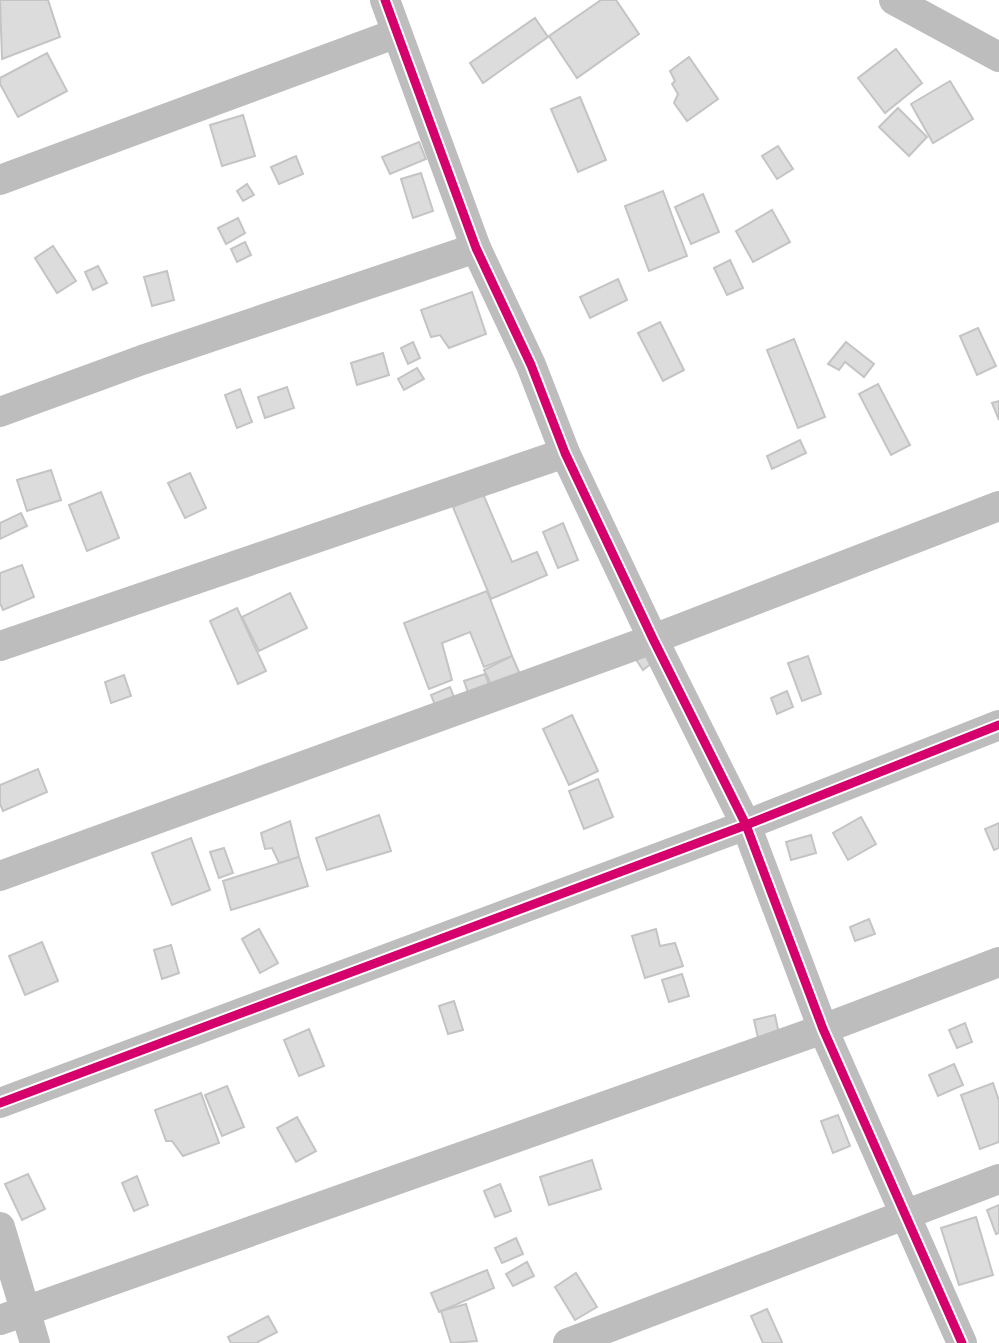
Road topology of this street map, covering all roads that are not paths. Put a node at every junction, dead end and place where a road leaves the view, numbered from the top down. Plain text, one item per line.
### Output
1 (385, 0) edge
2 (894, 0) edge
3 (397, 33) junction
4 (999, 57) edge
5 (0, 180) edge
6 (476, 248) junction
7 (0, 412) edge
8 (565, 453) junction
9 (999, 506) edge
10 (653, 639) junction
11 (0, 646) edge
12 (999, 725) edge
13 (746, 825) junction
14 (0, 876) edge
15 (999, 962) edge
16 (823, 1029) junction
17 (0, 1102) edge
18 (999, 1179) edge
19 (904, 1214) junction
20 (0, 1227) edge
21 (13, 1315) edge
22 (35, 1343) edge
23 (568, 1343) edge
24 (962, 1343) edge

1 - 3 street
2 - 4 street
3 - 5 street
3 - 6 street
6 - 7 street
6 - 8 street
8 - 10 street
8 - 11 street
9 - 10 street
10 - 13 street
10 - 14 street
12 - 13 street
13 - 16 street
13 - 17 street
15 - 16 street
16 - 19 street
16 - 21 street
18 - 19 street
19 - 23 street
19 - 24 street
20 - 21 street
21 - 22 street

